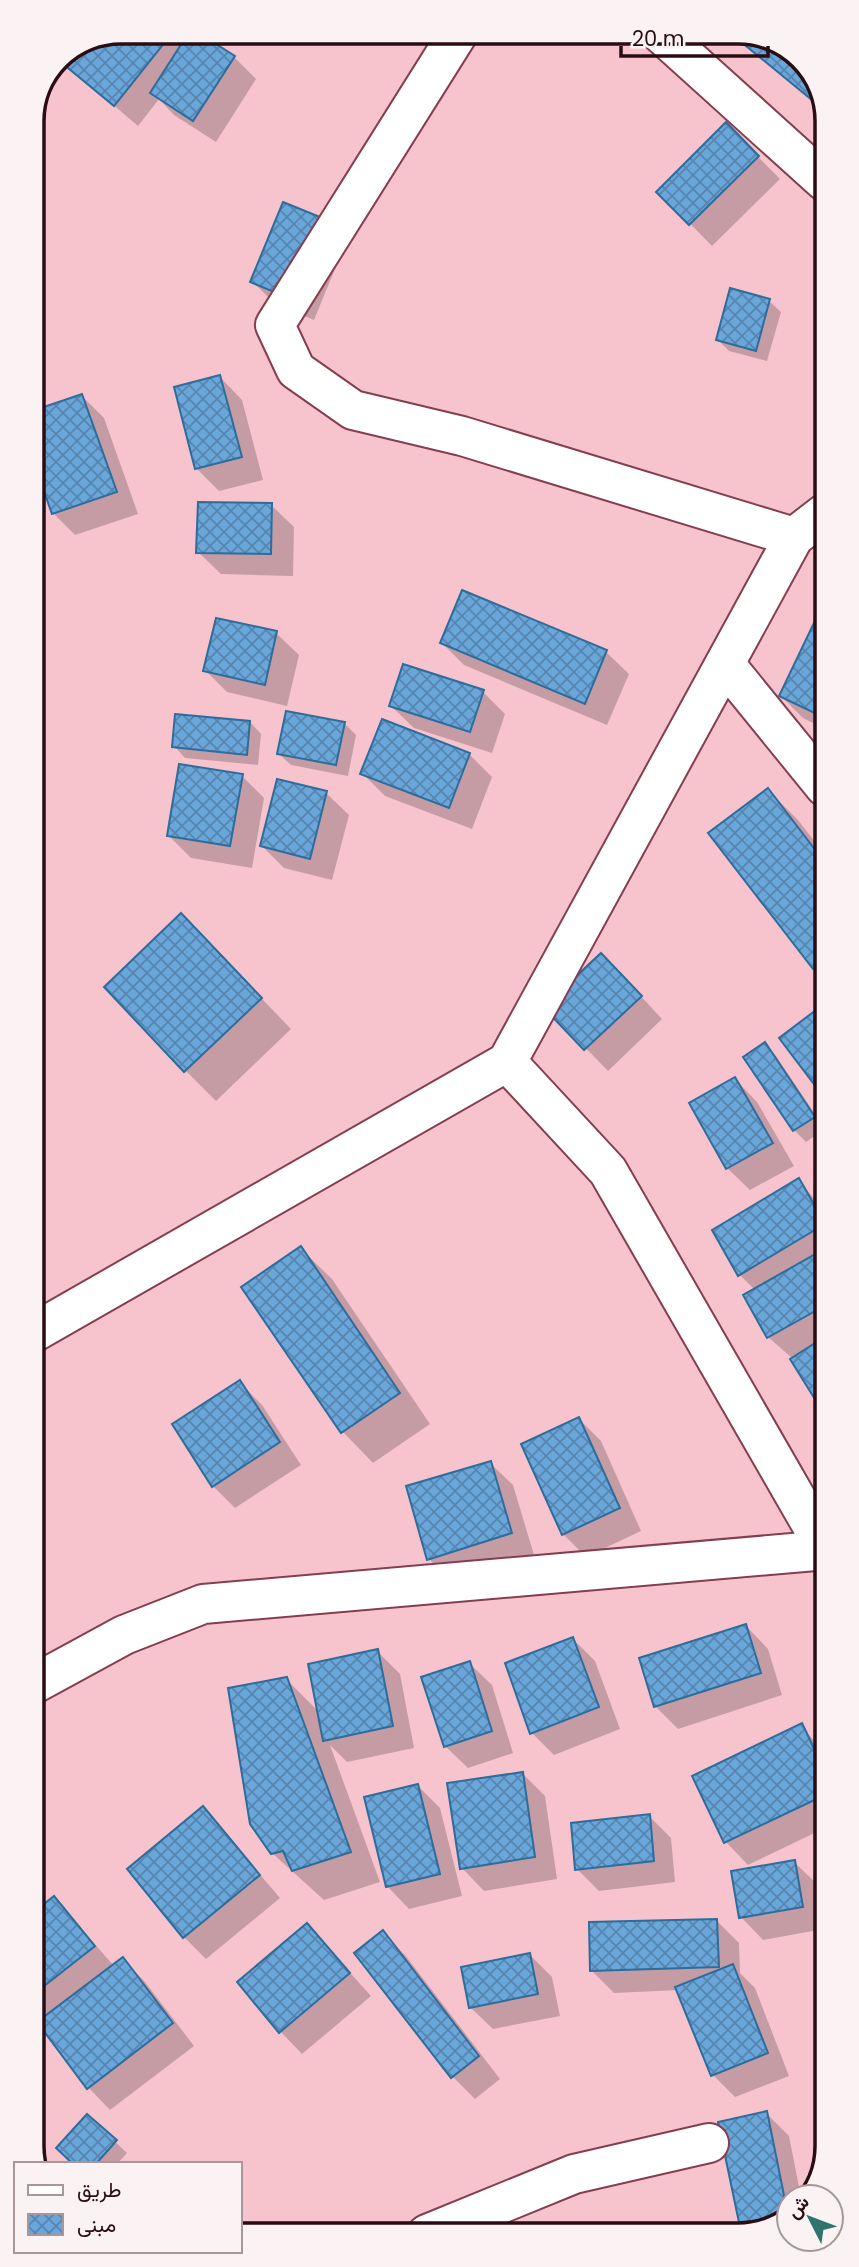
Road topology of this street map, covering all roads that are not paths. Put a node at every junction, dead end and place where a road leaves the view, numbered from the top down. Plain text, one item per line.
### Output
1 (452, 44) edge
2 (672, 44) edge
3 (815, 173) edge
4 (815, 521) edge
5 (794, 537) junction
6 (725, 664) junction
7 (815, 775) edge
8 (507, 1062) junction
9 (44, 1327) edge
10 (815, 1531) edge
11 (815, 1551) edge
12 (44, 1679) edge
13 (709, 2143) dead end
14 (454, 2223) edge

1 - 5 street
2 - 3 street
4 - 5 street
5 - 6 street
6 - 7 street
6 - 8 street
8 - 9 street
8 - 10 street
11 - 12 street
13 - 14 street

